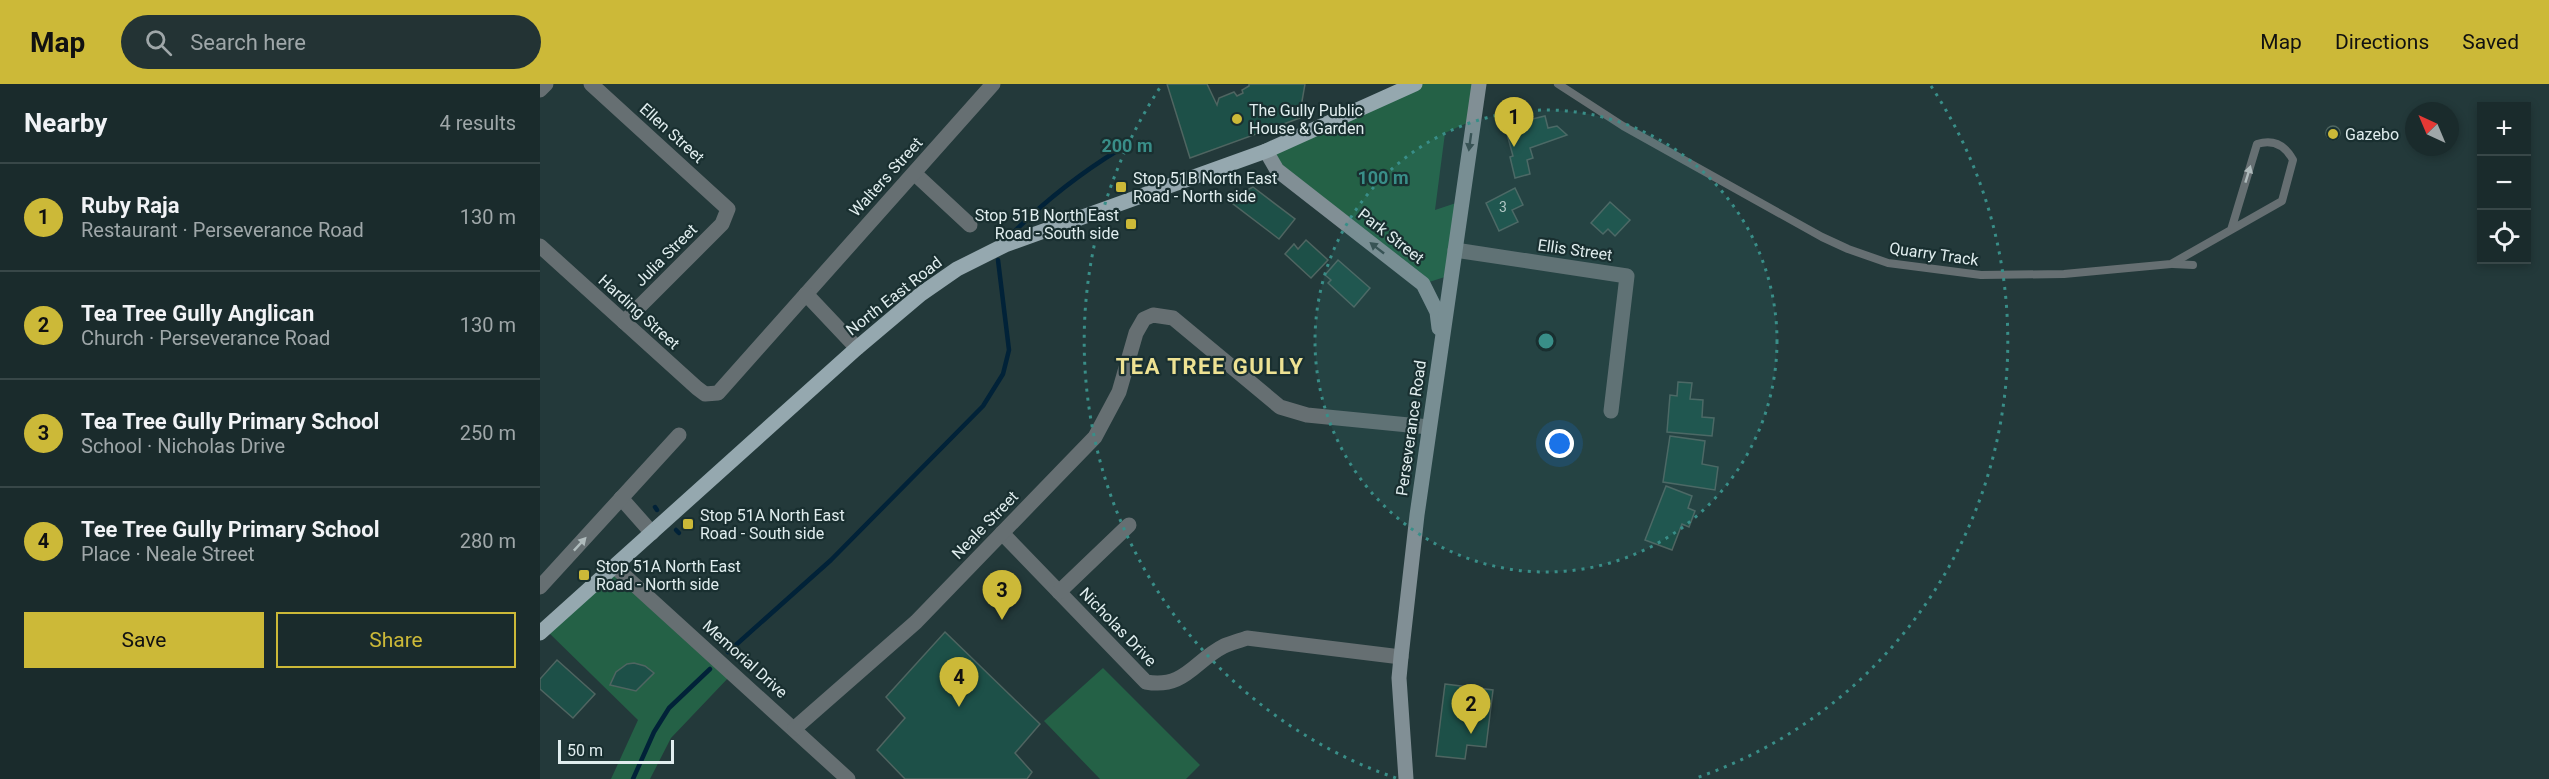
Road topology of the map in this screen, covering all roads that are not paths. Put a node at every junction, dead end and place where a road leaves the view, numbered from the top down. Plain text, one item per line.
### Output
1 (546, 84) edge
2 (591, 84) edge
3 (993, 84) edge
4 (1415, 84) edge
5 (1479, 84) edge
6 (1559, 85) edge
7 (540, 90) edge
8 (1266, 151) junction
9 (914, 173) junction
10 (728, 209) joint
11 (970, 225) dead end
12 (2231, 230) junction
13 (540, 246) edge
14 (1455, 250) junction
15 (2171, 264) junction
16 (2193, 265) dead end
17 (1451, 274) junction
18 (1423, 284) junction
19 (806, 294) junction
20 (624, 322) junction
21 (1441, 343) junction
22 (857, 348) junction
23 (718, 393) joint
24 (1611, 411) dead end
25 (1429, 427) junction
26 (680, 435) dead end
27 (621, 498) junction
28 (1129, 525) dead end
29 (652, 533) junction
30 (1002, 533) junction
31 (615, 567) junction
32 (540, 587) edge
33 (1059, 592) junction
34 (540, 633) edge
35 (1401, 657) junction
36 (795, 728) junction
37 (848, 779) edge
38 (1406, 779) edge

1 - 7 street
2 - 10 street, Ellen Street
3 - 9 street, Walters Street
4 - 8 main road, North East Road
5 -> 14 street, Perseverance Road
6 - 15 lane, Quarry Track
18 -> 8 street, Park Street
8 - 22 main road, North East Road
9 - 11 street
9 - 19 street, Walters Street
10 - 20 street, Julia Street
12 -> 12 lane, Quarry Track
12 - 15 lane, Quarry Track
13 - 20 street, Harding Street
14 - 17 street, Perseverance Road
14 - 24 street, Ellis Street
15 - 16 lane
17 - 18 street
17 - 21 street, Perseverance Road
18 - 21 street, Park Street
19 - 22 street
19 - 23 street, Walters Street
20 - 23 street, Harding Street
21 - 25 street, Perseverance Road
22 - 29 main road, North East Road
25 - 30 street, Neale Street
25 - 35 street, Perseverance Road
26 - 27 street
27 - 29 street
32 -> 27 street
28 - 33 street
29 - 31 main road, North East Road
30 - 33 street, Nicholas Drive
30 - 36 street, Neale Street
31 - 34 main road, North East Road
31 - 36 street, Memorial Drive
33 - 35 street, Nicholas Drive
35 - 38 street, Perseverance Road
36 - 37 street, Memorial Drive

